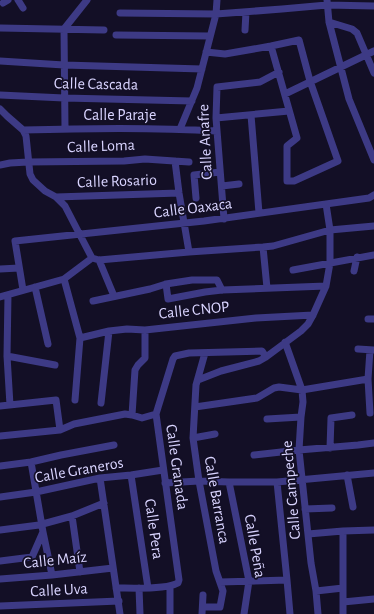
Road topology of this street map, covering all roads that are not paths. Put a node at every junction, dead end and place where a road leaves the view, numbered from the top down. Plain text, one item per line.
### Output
1 (18, 0) edge
2 (87, 0) edge
3 (217, 0) edge
4 (327, 2) edge
5 (374, 6) edge
6 (23, 8) dead end
7 (246, 12) junction
8 (120, 13) dead end
9 (216, 14) junction
10 (329, 22) junction
11 (0, 28) edge
12 (64, 29) junction
13 (104, 30) dead end
14 (245, 30) dead end
15 (116, 35) dead end
16 (210, 36) junction
17 (271, 46) junction
18 (374, 50) edge
19 (206, 52) junction
20 (366, 54) junction
21 (0, 61) edge
22 (64, 65) junction
23 (340, 66) junction
24 (202, 69) junction
25 (279, 72) junction
26 (374, 73) edge
27 (310, 82) junction
28 (284, 94) junction
29 (0, 95) edge
30 (64, 98) junction
31 (192, 100) junction
32 (0, 109) edge
33 (289, 111) junction
34 (251, 115) junction
35 (216, 118) junction
36 (65, 128) junction
37 (180, 129) junction
38 (23, 130) junction
39 (217, 131) junction
40 (374, 160) edge
41 (175, 161) junction
42 (28, 162) junction
43 (189, 162) dead end
44 (0, 165) edge
45 (220, 172) junction
46 (239, 184) dead end
47 (222, 186) junction
48 (179, 193) junction
49 (374, 195) edge
50 (56, 197) junction
51 (196, 198) dead end
52 (326, 204) junction
53 (259, 214) junction
54 (224, 218) junction
55 (184, 223) junction
56 (374, 226) edge
57 (330, 230) junction
58 (80, 235) junction
59 (262, 247) junction
60 (189, 252) junction
61 (374, 255) edge
62 (92, 258) junction
63 (357, 258) junction
64 (99, 260) junction
65 (330, 263) junction
66 (19, 268) junction
67 (0, 269) edge
68 (293, 270) dead end
69 (354, 270) dead end
70 (64, 279) junction
71 (166, 284) junction
72 (326, 286) junction
73 (35, 287) junction
74 (267, 288) junction
75 (23, 290) junction
76 (222, 290) junction
77 (8, 295) junction
78 (114, 296) junction
79 (0, 297) edge
80 (93, 301) dead end
81 (313, 315) junction
82 (145, 330) junction
83 (109, 331) junction
84 (80, 338) junction
85 (286, 342) junction
86 (48, 344) dead end
87 (358, 349) dead end
88 (372, 350) edge
89 (205, 353) junction
90 (7, 356) junction
91 (266, 357) junction
92 (55, 365) dead end
93 (368, 379) junction
94 (198, 380) junction
95 (302, 390) junction
96 (75, 400) dead end
97 (101, 403) dead end
98 (10, 405) junction
99 (0, 406) edge
100 (195, 407) junction
101 (370, 412) dead end
102 (156, 414) junction
103 (132, 415) junction
104 (352, 415) dead end
105 (301, 417) junction
106 (267, 420) dead end
107 (60, 430) junction
108 (215, 434) dead end
109 (0, 436) edge
110 (193, 438) junction
111 (374, 443) edge
112 (114, 445) dead end
113 (330, 448) junction
114 (299, 450) junction
115 (254, 456) dead end
116 (30, 462) junction
117 (0, 466) edge
118 (163, 470) junction
119 (374, 472) edge
120 (131, 475) junction
121 (347, 475) junction
122 (100, 478) junction
123 (302, 479) junction
124 (199, 481) junction
125 (229, 482) junction
126 (277, 482) junction
127 (165, 483) junction
128 (36, 492) junction
129 (0, 497) edge
130 (104, 503) junction
131 (353, 507) dead end
132 (332, 508) dead end
133 (305, 510) junction
134 (72, 516) junction
135 (42, 524) junction
136 (0, 530) edge
137 (374, 530) edge
138 (343, 531) junction
139 (44, 532) junction
140 (308, 534) junction
141 (0, 561) edge
142 (113, 568) junction
143 (80, 572) junction
144 (52, 575) junction
145 (0, 579) edge
146 (287, 580) junction
147 (249, 581) junction
148 (220, 582) junction
149 (170, 586) junction
150 (116, 588) junction
151 (139, 588) junction
152 (148, 588) junction
153 (343, 588) junction
154 (316, 591) junction
155 (203, 595) dead end
156 (374, 599) edge
157 (119, 601) junction
158 (343, 602) junction
159 (0, 606) edge
160 (202, 611) edge
161 (120, 614) edge
162 (140, 614) edge
163 (170, 614) edge
164 (244, 614) edge
165 (290, 614) edge
166 (318, 614) edge
167 (343, 614) edge

1 - 6 street
2 - 12 street
3 - 9 street
4 - 5 street
4 - 7 street
4 - 10 street
7 - 9 street
7 - 14 street
8 - 9 street
9 - 16 street
10 - 20 street
10 - 23 street
11 - 12 street
12 - 13 street
12 - 22 street
15 - 16 street
16 - 19 street
17 - 19 street
17 - 25 street
17 - 27 street
18 - 20 street
19 - 24 street
20 - 23 street
20 - 26 street
21 - 22 street
22 - 24 street
22 - 30 street
23 - 27 street
23 - 40 street
24 - 31 street
25 - 28 street
25 - 35 street, Calle Anafre
27 - 28 street
27 - 33 street
28 - 33 street
29 - 30 street, Calle Cascada
30 - 31 street, Calle Cascada
30 - 36 street
31 - 37 street
32 - 38 street
33 - 34 street
34 - 35 street
34 - 53 street
35 - 39 street, Calle Anafre
36 - 37 street, Calle Paraje
36 - 38 street, Calle Paraje
37 - 39 street, Calle Paraje
38 - 42 street
39 - 45 street, Calle Anafre
41 - 42 street, Calle Loma
41 - 43 street, Calle Loma
41 - 48 street
42 - 44 street, Calle Loma
42 - 50 street
45 - 47 street, Calle Anafre
45 - 51 street
46 - 47 street
47 - 54 street, Calle Anafre
48 - 50 street, Calle Rosario
48 - 55 street
49 - 52 street, Calle Oaxaca
50 - 58 street
52 - 53 street, Calle Oaxaca
52 - 57 street
53 - 54 street, Calle Oaxaca
54 - 55 street, Calle Oaxaca
55 - 58 street, Calle Oaxaca
55 - 60 street
56 - 57 street
57 - 59 street
57 - 65 street
58 - 62 street
58 - 66 street, Calle Oaxaca
59 - 60 street
59 - 74 street
60 - 64 street
61 - 63 street
62 - 64 street
62 - 70 street
63 - 65 street
63 - 69 street
64 - 78 street
65 - 68 street
65 - 72 street
66 - 67 street
66 - 75 street
70 - 73 street
70 - 84 street
71 - 76 street
71 - 76 street
71 - 78 street
72 - 74 street
72 - 81 street
73 - 75 street
73 - 86 street
74 - 76 street
75 - 77 street
77 - 79 street
77 - 90 street
78 - 80 street
81 - 82 street, Calle CNOP
81 - 85 street
82 - 83 street, Calle CNOP
82 - 103 street
83 - 84 street, Calle CNOP
83 - 97 street
84 - 96 street
85 - 91 street
85 - 95 street, Calle Campeche
87 - 88 street
88 - 93 street
89 - 91 street
89 - 94 street, Calle Barranca
89 - 102 street, Calle Granada
90 - 92 street
90 - 98 street
91 - 94 street
93 - 95 street
93 - 101 street
94 - 100 street, Calle Barranca
95 - 100 street
95 - 105 street, Calle Campeche
98 - 99 street
98 - 107 street
100 - 110 street, Calle Barranca
102 - 103 street
102 - 118 street, Calle Granada
103 - 107 street
104 - 113 street
105 - 106 street
105 - 114 street, Calle Campeche
107 - 109 street
108 - 110 street
110 - 124 street, Calle Barranca
111 - 113 street
112 - 116 street
113 - 114 street
114 - 115 street
114 - 123 street, Calle Campeche
116 - 117 street
116 - 128 street
118 - 120 street, Calle Graneros
118 - 127 street, Calle Granada
119 - 121 street
120 - 122 street, Calle Graneros
120 - 152 street, Calle Pera
121 - 123 street
121 - 131 street
122 - 128 street, Calle Graneros
122 - 130 street
123 - 126 street
123 - 133 street, Calle Campeche
124 - 125 street
124 - 127 street
124 - 148 street, Calle Barranca
125 - 126 street
125 - 147 street, Calle Peña
126 - 146 street
127 - 149 street, Calle Granada
128 - 129 street, Calle Graneros
128 - 135 street
130 - 134 street
130 - 142 street
132 - 133 street
133 - 140 street, Calle Campeche
134 - 135 street
134 - 143 street
135 - 136 street
135 - 139 street
137 - 138 street
138 - 140 street
138 - 153 street
139 - 141 street
139 - 144 street
140 - 154 street, Calle Campeche
142 - 143 street, Calle Maíz
142 - 150 street
143 - 144 street, Calle Maíz
144 - 145 street, Calle Maíz
146 - 147 street
146 - 165 street
147 - 148 street
147 - 164 street, Calle Peña
148 - 160 street, Calle Barranca
149 - 152 street
149 - 163 street
150 - 151 street
150 - 157 street
151 - 152 street
151 - 162 street
153 - 154 street
153 - 158 street
154 - 166 street, Calle Campeche
155 - 160 street, Calle Barranca
156 - 158 street
157 - 159 street, Calle Uva
157 - 161 street
158 - 167 street

